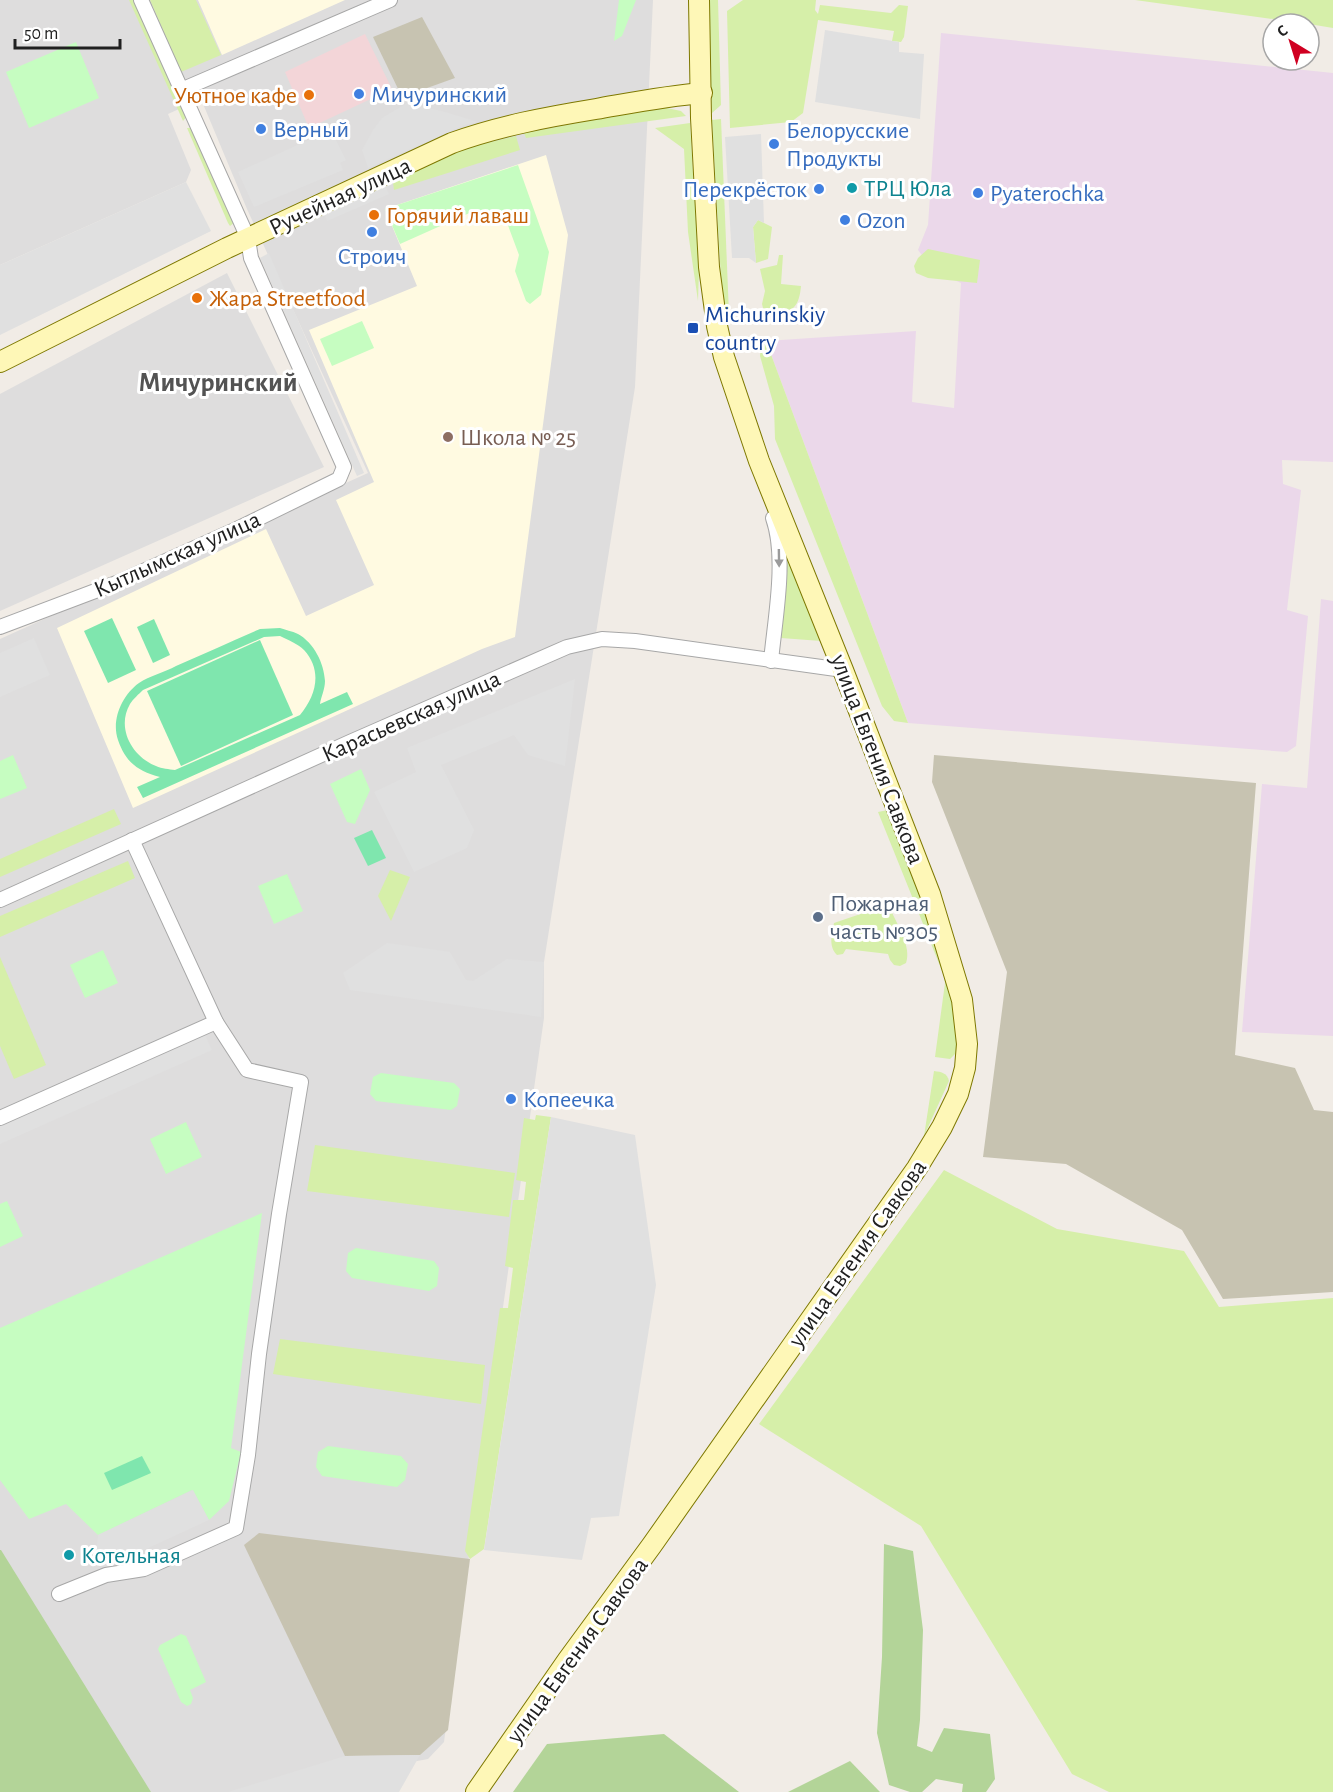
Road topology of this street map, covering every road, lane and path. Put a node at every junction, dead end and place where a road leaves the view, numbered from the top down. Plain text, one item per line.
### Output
1 (141, 0) edge
2 (390, 0) edge
3 (699, 0) edge
4 (181, 90) junction
5 (702, 93) junction
6 (248, 239) junction
7 (0, 362) edge
8 (759, 461) junction
9 (0, 627) edge
10 (771, 661) junction
11 (843, 670) junction
12 (132, 840) junction
13 (0, 900) edge
14 (216, 1022) junction
15 (0, 1118) edge
16 (59, 1594) dead end
17 (476, 1792) edge

1 - 4 street
2 - 4 street
3 - 5 main road, улица Евгения Савкова
4 - 6 street
5 - 6 main road, Ручейная улица
5 - 8 main road, улица Евгения Савкова
6 - 7 main road, Ручейная улица
6 - 9 street, Кытлымская улица
8 -> 10 street
8 - 11 main road, улица Евгения Савкова
10 - 11 street, Карасьевская улица
10 - 12 street, Карасьевская улица
11 - 17 main road, улица Евгения Савкова
12 - 13 street, Карасьевская улица
12 - 14 street
14 - 15 street
14 - 16 street

